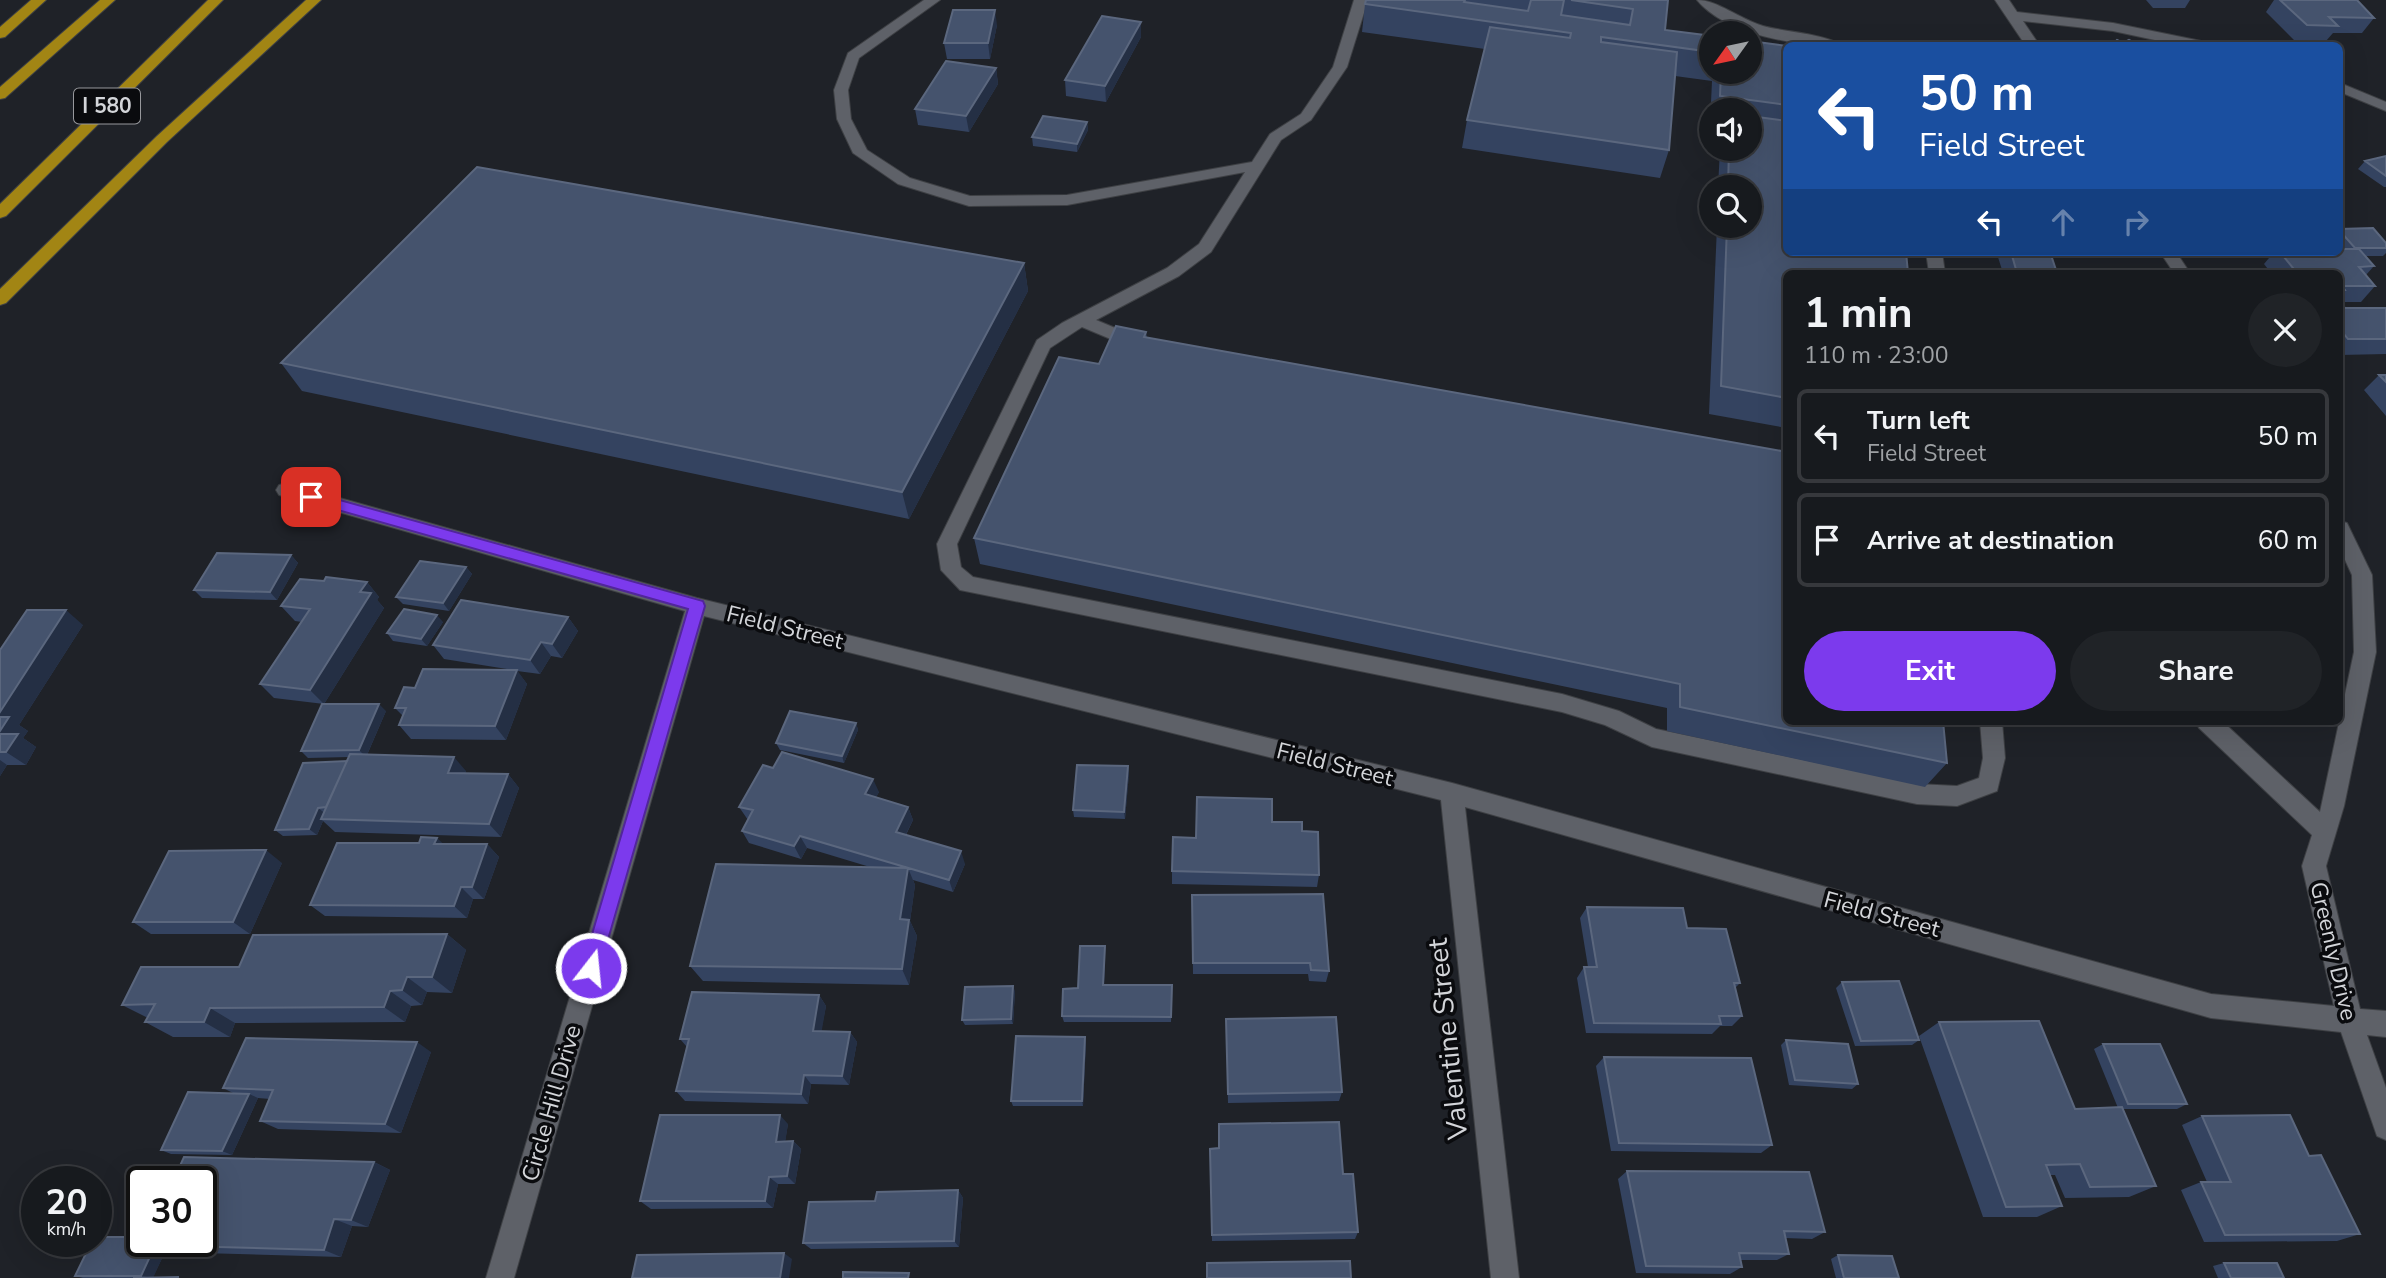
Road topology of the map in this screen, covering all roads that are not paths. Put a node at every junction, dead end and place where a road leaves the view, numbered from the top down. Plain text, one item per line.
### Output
1 (40, 0) edge
2 (108, 0) edge
3 (216, 0) edge
4 (314, 0) edge
5 (933, 0) edge
6 (1361, 0) edge
7 (1704, 0) edge
8 (2002, 0) edge
9 (2013, 16) junction
10 (0, 34) edge
11 (1818, 42) edge
12 (2030, 42) edge
13 (2186, 42) edge
14 (2343, 88) edge
15 (0, 95) edge
16 (2386, 107) edge
17 (1255, 166) junction
18 (0, 213) edge
19 (0, 299) edge
20 (1081, 320) junction
21 (1155, 351) edge
22 (286, 490) dead end
23 (2343, 534) edge
24 (697, 606) junction
25 (1991, 725) edge
26 (2211, 725) edge
27 (1452, 793) junction
28 (2325, 832) junction
29 (2350, 1021) junction
30 (2386, 1024) edge
31 (2386, 1127) edge
32 (500, 1278) edge
33 (1505, 1278) edge

1 - 10 highway
2 - 15 highway
3 - 18 highway, I 580
4 - 19 highway
5 - 17 street
6 - 17 street
7 - 11 street
8 - 9 street
9 - 12 street
9 - 13 street
14 - 16 street
17 - 20 street
20 - 21 street
20 - 25 street
22 - 24 street, Field Street
23 - 28 street, Greenly Drive
24 - 27 street, Field Street
24 - 32 street, Circle Hill Drive
26 - 28 street
27 - 29 street, Field Street
27 - 33 street, Valentine Street
28 - 29 street, Greenly Drive
29 - 30 street, Field Street
29 - 31 street, Greenly Drive

